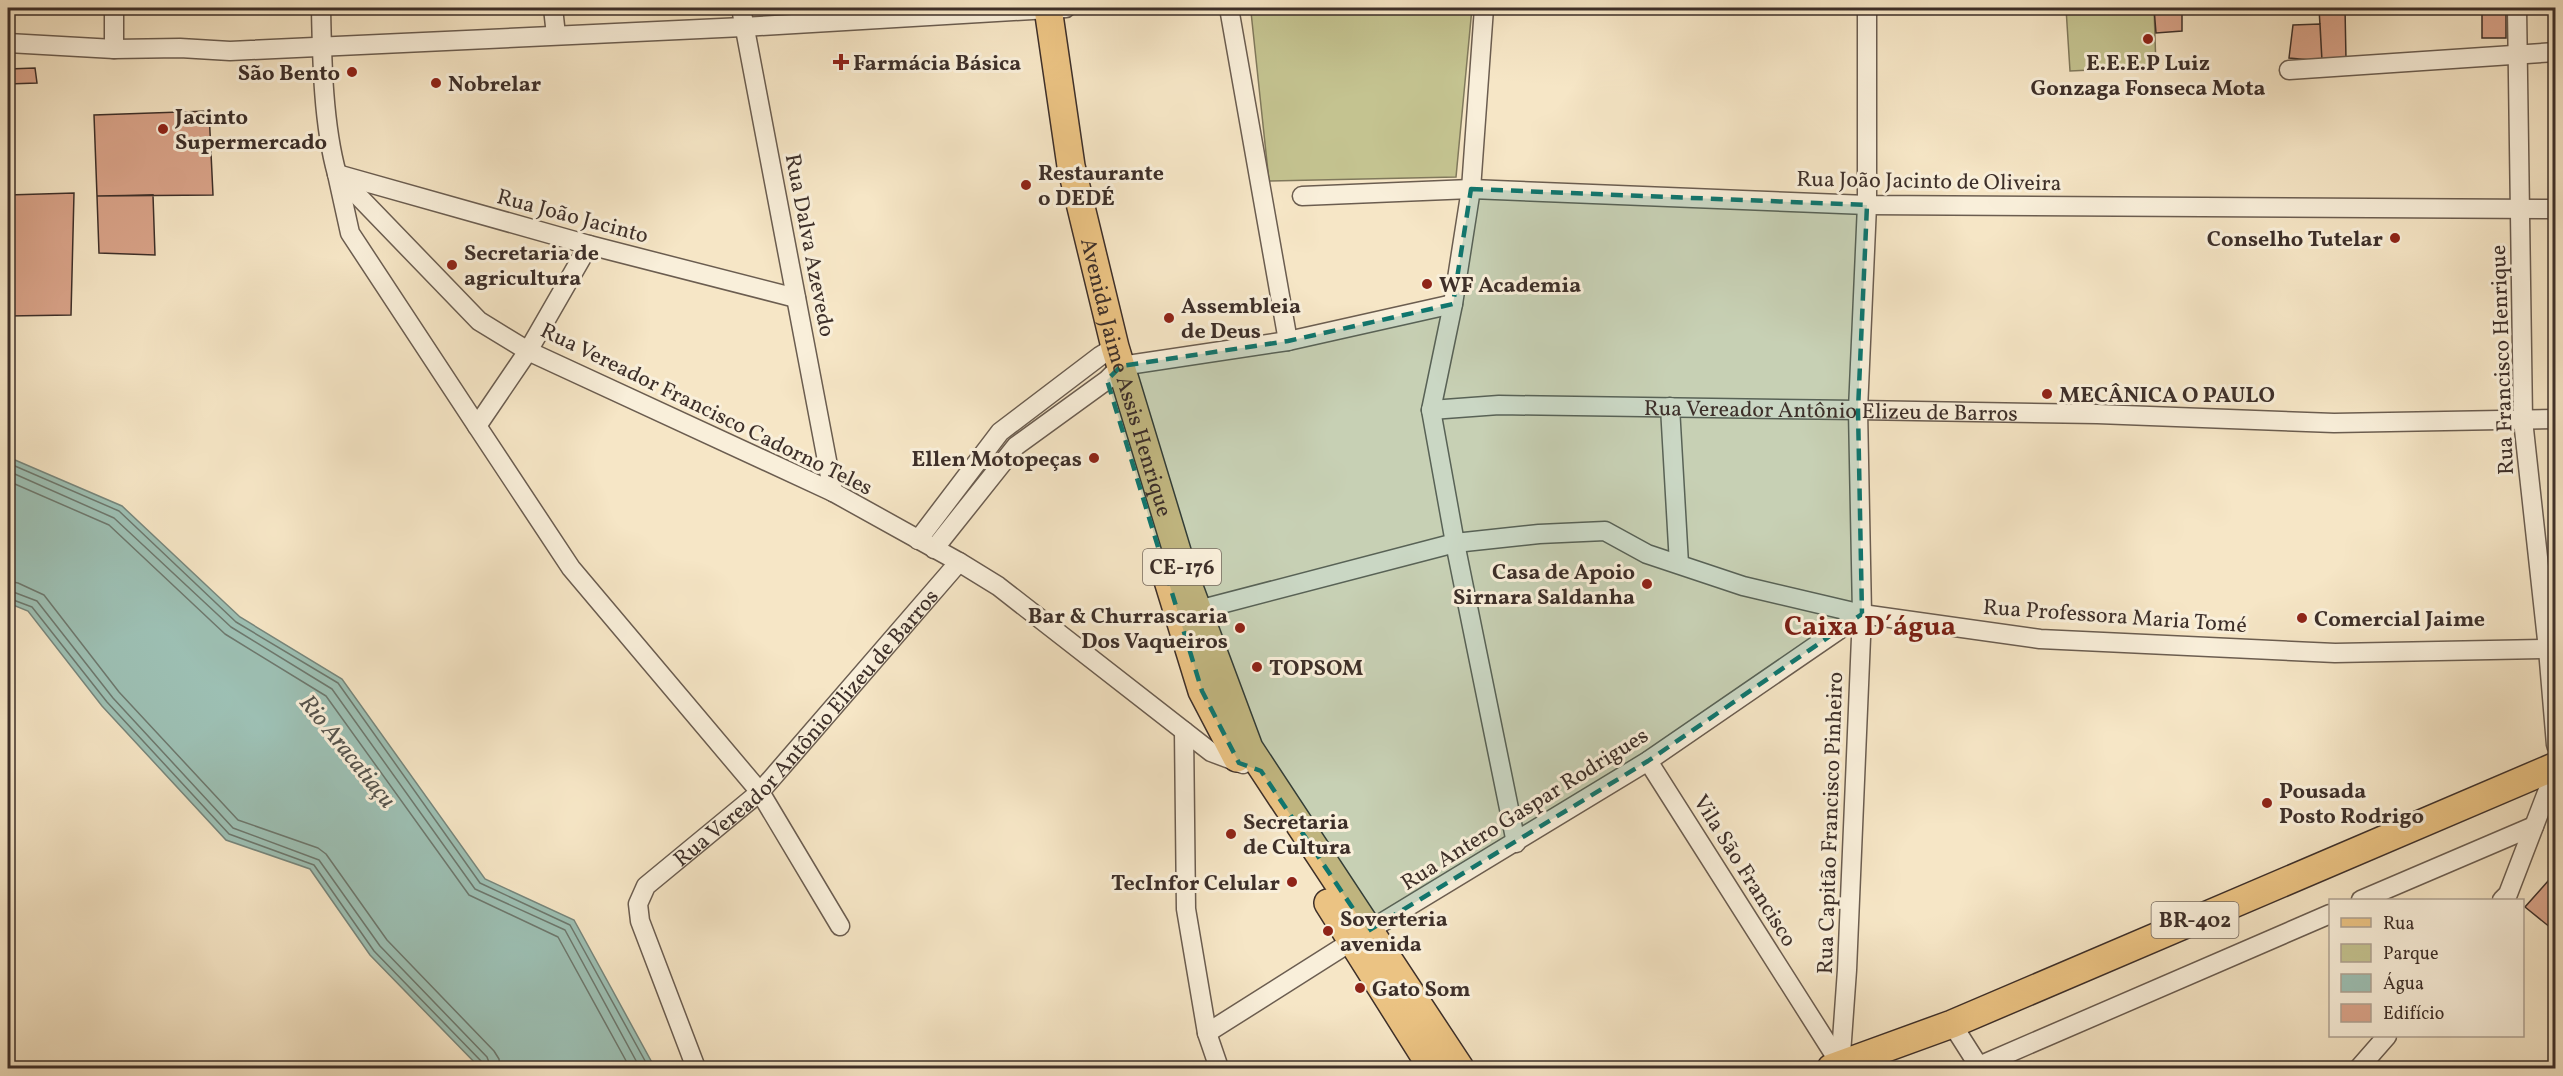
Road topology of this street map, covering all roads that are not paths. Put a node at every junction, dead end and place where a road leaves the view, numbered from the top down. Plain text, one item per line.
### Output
1 (114, 8) edge
2 (321, 8) edge
3 (554, 8) edge
4 (741, 8) edge
5 (1044, 8) edge
6 (1228, 8) edge
7 (1484, 8) edge
8 (1867, 8) edge
9 (2517, 8) edge
10 (743, 27) junction
11 (556, 35) junction
12 (8, 43) edge
13 (321, 47) junction
14 (114, 49) junction
15 (2556, 52) edge
16 (2519, 56) junction
17 (2289, 70) dead end
18 (337, 174) junction
19 (1471, 189) junction
20 (1302, 196) dead end
21 (1867, 205) junction
22 (2519, 209) junction
23 (2556, 209) edge
24 (589, 245) junction
25 (796, 298) junction
26 (1453, 304) junction
27 (1288, 341) junction
28 (528, 351) junction
29 (1111, 362) junction
30 (1670, 407) junction
31 (1431, 410) junction
32 (1858, 410) junction
33 (2556, 419) edge
34 (2523, 420) junction
35 (477, 426) junction
36 (833, 492) junction
37 (918, 540) junction
38 (1455, 543) junction
39 (934, 549) junction
40 (959, 562) junction
41 (1678, 564) junction
42 (1198, 610) junction
43 (1862, 614) junction
44 (2548, 649) junction
45 (2555, 718) edge
46 (1184, 732) junction
47 (2556, 745) edge
48 (1648, 761) junction
49 (1250, 767) junction
50 (2556, 768) edge
51 (760, 792) junction
52 (2534, 826) junction
53 (1516, 843) junction
54 (2363, 899) edge
55 (2503, 899) edge
56 (2329, 915) edge
57 (840, 926) dead end
58 (1361, 937) junction
59 (1952, 1024) junction
60 (1206, 1033) junction
61 (2385, 1037) edge
62 (1837, 1067) edge
63 (1979, 1067) edge
64 (696, 1068) edge
65 (1219, 1068) edge
66 (1432, 1068) edge
67 (1460, 1068) edge
68 (2359, 1068) edge

1 - 14 street
2 - 13 street
3 - 11 street
4 - 10 street, Rua Dalva Azevedo
5 - 10 street
5 - 29 main road, Avenida Jaime Assis Henrique / CE-176
6 - 27 street
7 - 19 street
8 - 21 street, Rua Capitão Francisco Pinheiro
9 - 16 street, Rua Francisco Henrique
10 - 11 street
10 - 25 street, Rua Dalva Azevedo
11 - 13 street
12 - 14 street
13 - 14 street
13 - 18 street
15 - 16 street
16 - 17 street
16 - 22 street, Rua Francisco Henrique
18 - 24 street, Rua João Jacinto
18 - 28 street, Rua Vereador Francisco Cadorno Teles
18 - 35 street
19 - 20 street, Rua João Jacinto de Oliveira
19 - 21 street, Rua João Jacinto de Oliveira
19 - 26 street
21 - 22 street, Rua João Jacinto de Oliveira
21 - 32 street, Rua Capitão Francisco Pinheiro
22 - 23 street, Rua João Jacinto de Oliveira
22 - 34 street, Rua Francisco Henrique
24 - 25 street, Rua João Jacinto
24 - 28 street
25 - 36 street, Rua Dalva Azevedo
26 - 27 street
26 - 31 street
27 - 29 street
28 - 35 street
28 - 36 street, Rua Vereador Francisco Cadorno Teles
29 - 37 street
29 - 39 street
29 - 42 main road, Avenida Jaime Assis Henrique / CE-176
29 - 49 main road, CE-176
30 - 31 street, Rua Vereador Antônio Elizeu de Barros
30 - 32 street, Rua Vereador Antônio Elizeu de Barros
30 - 41 street
31 - 38 street
32 - 34 street, Rua Vereador Antônio Elizeu de Barros
32 - 43 street, Rua Capitão Francisco Pinheiro
33 - 34 street, Rua Vereador Antônio Elizeu de Barros
34 - 44 street, Rua Francisco Henrique
35 - 51 street
36 - 37 street, Rua Vereador Francisco Cadorno Teles
37 - 39 street, Rua Vereador Francisco Cadorno Teles
38 - 41 street, Rua Professora Maria Tomé
38 - 42 street, Rua Professora Maria Tomé
38 - 53 street
39 - 40 street, Rua Vereador Francisco Cadorno Teles
40 - 46 street, Rua Vereador Francisco Cadorno Teles
40 - 51 street, Rua Vereador Antônio Elizeu de Barros
41 - 43 street, Rua Professora Maria Tomé
42 - 49 main road, Avenida Jaime Assis Henrique / CE-176
43 - 44 street, Rua Professora Maria Tomé
43 - 48 street, Rua Antero Gaspar Rodrigues
43 - 62 street, Rua Capitão Francisco Pinheiro
44 - 45 street, Rua Francisco Henrique
45 - 47 street, Rua Francisco Henrique
46 - 49 street, Rua Vereador Francisco Cadorno Teles
46 - 60 street
48 - 53 street, Rua Antero Gaspar Rodrigues
48 - 62 street, Vila São Francisco
49 - 58 main road, Avenida Jaime Assis Henrique / CE-176
50 - 52 street
50 - 59 main road, BR-402
51 - 57 street
51 - 64 street, Rua Vereador Antônio Elizeu de Barros
52 - 54 street
52 - 55 street
53 - 58 street, Rua Antero Gaspar Rodrigues
56 - 63 street
58 - 60 street, Rua Antero Gaspar Rodrigues
58 - 66 main road, CE-176
58 - 67 main road, Avenida Jaime Assis Henrique / CE-176
59 - 62 main road, BR-402
59 - 63 street
60 - 65 street
61 - 68 street

